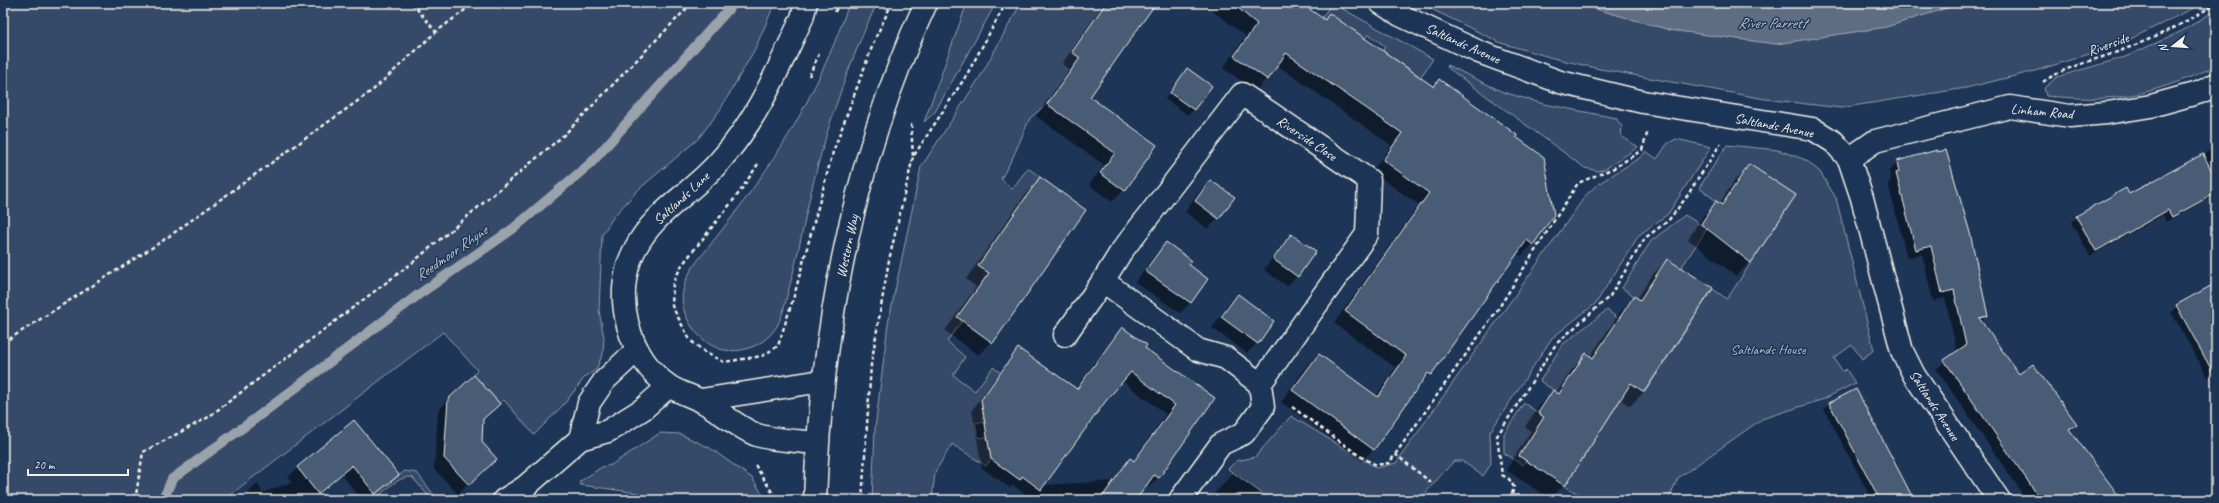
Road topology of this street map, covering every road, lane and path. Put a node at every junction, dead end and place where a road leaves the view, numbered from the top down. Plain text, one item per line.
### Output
1 (412, 3) edge
2 (474, 3) edge
3 (692, 3) edge
4 (806, 3) edge
5 (839, 3) edge
6 (892, 3) edge
7 (926, 3) edge
8 (1006, 3) edge
9 (1381, 3) edge
10 (2216, 3) edge
11 (833, 17) dead end
12 (436, 32) junction
13 (820, 52) dead end
14 (807, 79) dead end
15 (2216, 84) edge
16 (1658, 104) junction
17 (2010, 107) junction
18 (1738, 117) junction
19 (762, 157) dead end
20 (1849, 159) junction
21 (1103, 281) junction
22 (1065, 335) dead end
23 (3, 343) edge
24 (637, 350) junction
25 (822, 381) junction
26 (1260, 384) junction
27 (669, 386) junction
28 (701, 400) junction
29 (580, 440) junction
30 (817, 443) junction
31 (1395, 454) junction
32 (753, 461) dead end
33 (1433, 484) dead end
34 (1512, 494) dead end
35 (125, 500) edge
36 (504, 500) edge
37 (777, 500) edge
38 (815, 500) edge
39 (862, 500) edge
40 (1180, 500) edge
41 (1999, 500) edge

1 - 12 path
2 - 12 path
3 - 35 path
4 - 24 street, Saltlands Lane
5 - 11 path
6 - 19 path
7 - 25 street, Western Way
8 - 39 path
9 - 16 street, Saltlands Avenue
10 - 17 path, Riverside
12 - 23 path
13 - 14 path
15 - 17 street, Linham Road
16 - 18 street, Saltlands Avenue
16 - 31 path
17 - 20 street, Linham Road
18 - 20 street, Saltlands Avenue
18 - 34 path
20 - 41 street, Saltlands Avenue
21 - 22 street, Riverside Close
21 - 26 street
21 - 26 street, Riverside Close
24 - 27 street, Saltlands Lane
24 - 29 street
25 - 28 street, Saltlands Lane
25 - 30 street, Western Way
26 - 31 path
26 - 40 street
27 - 28 street, Saltlands Lane
27 - 29 street
28 - 30 street, Saltlands Lane
29 - 36 street
30 - 38 street, Western Way
31 - 33 path
32 - 37 path

